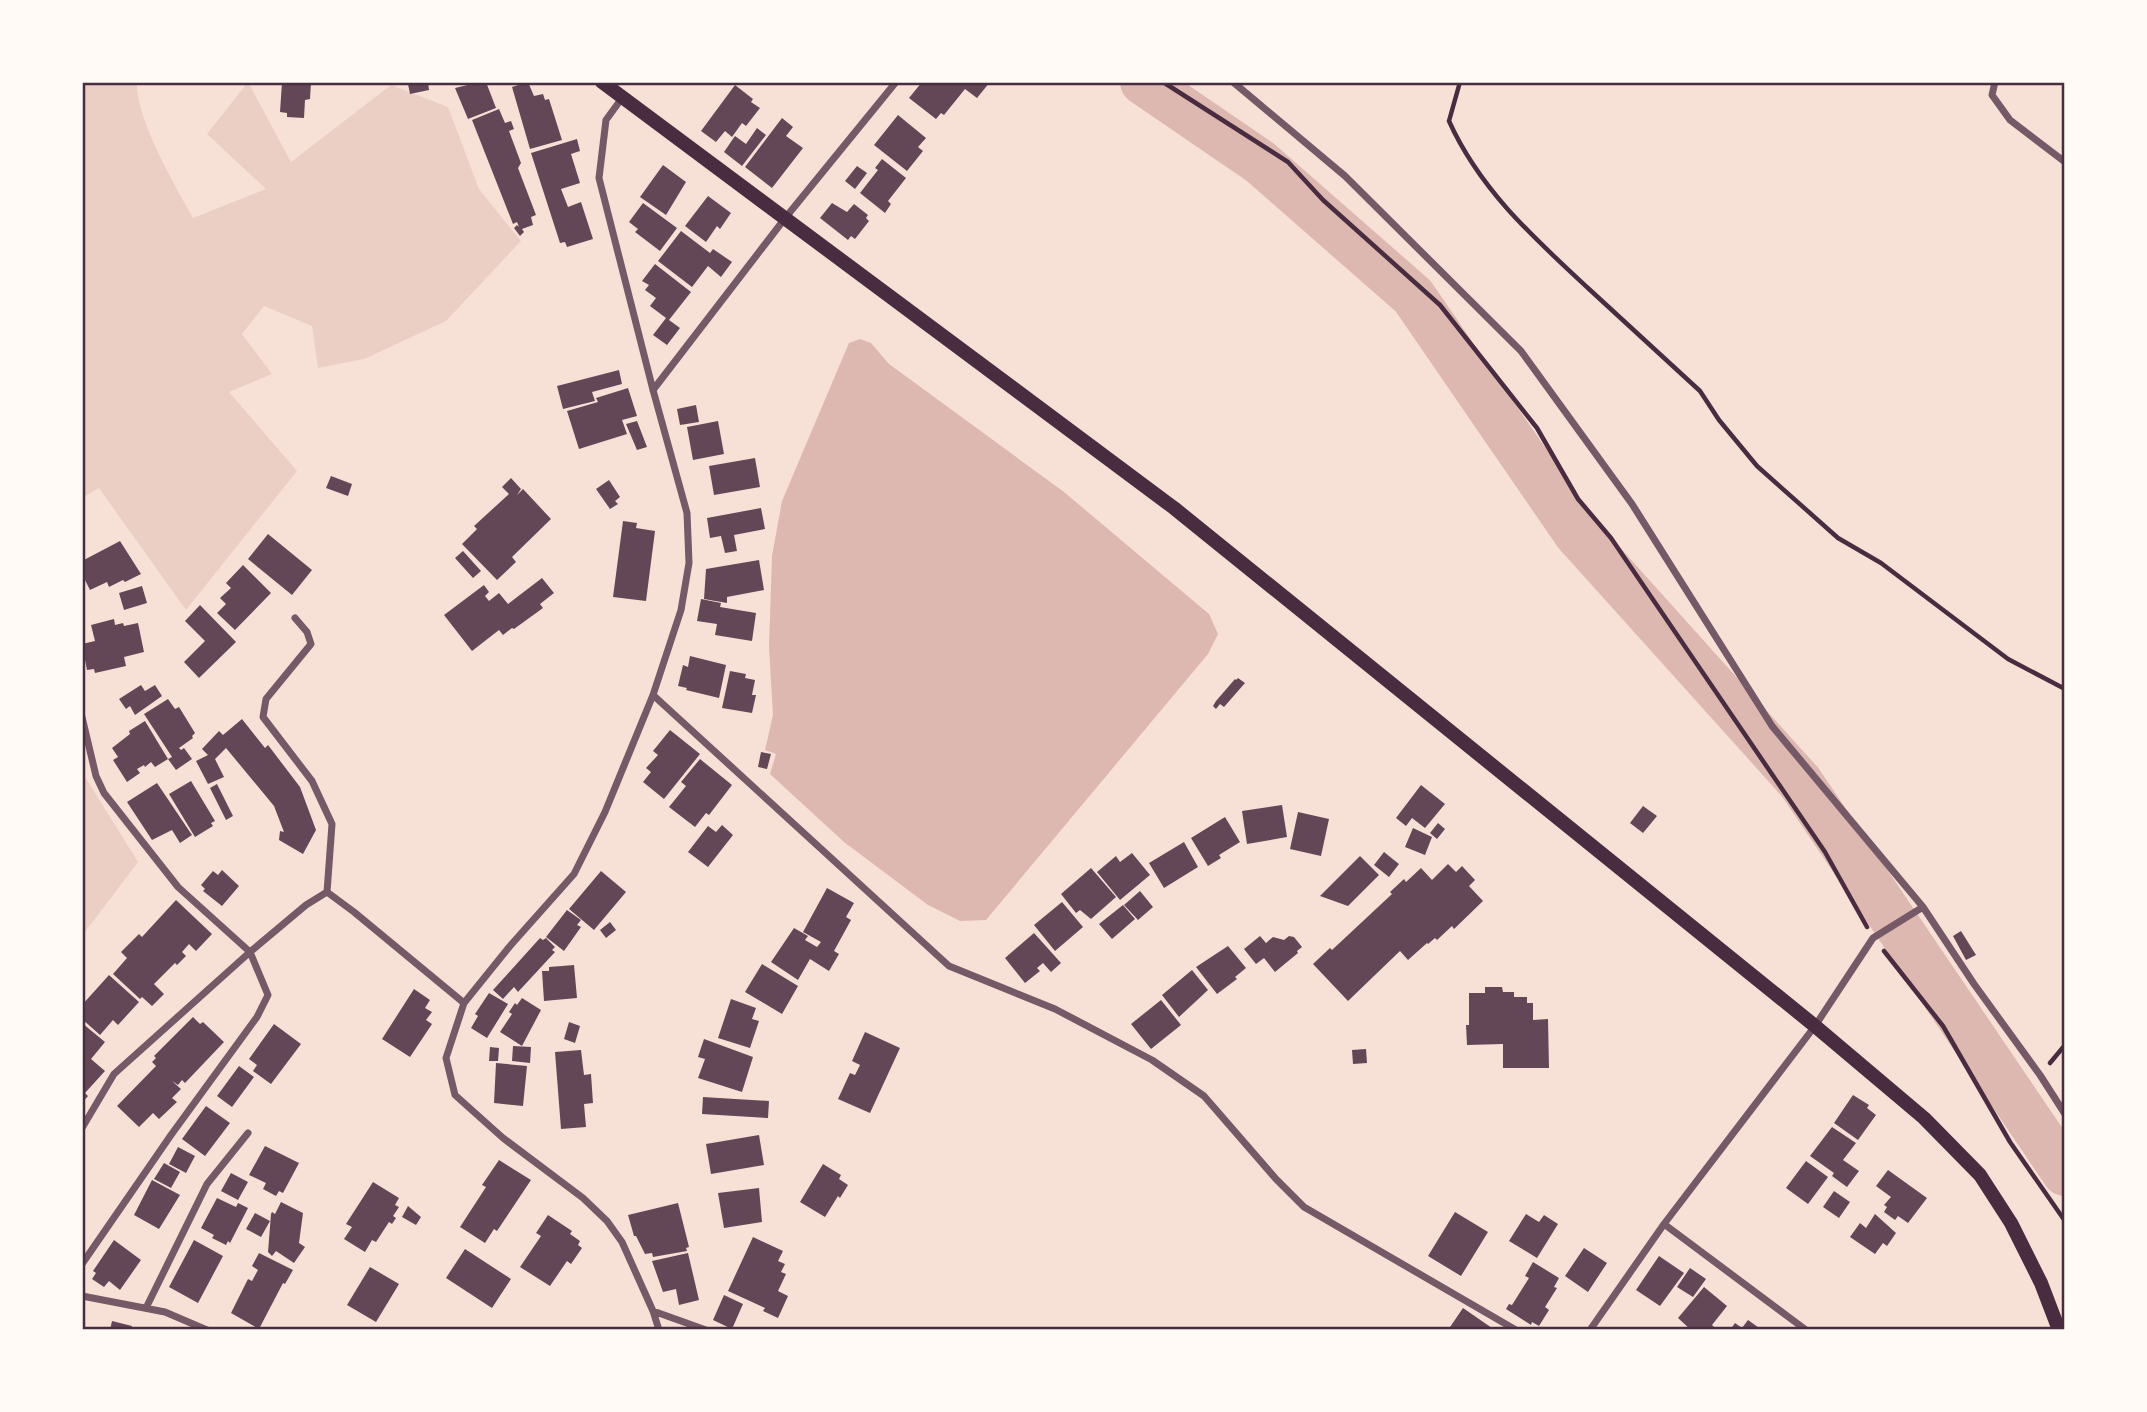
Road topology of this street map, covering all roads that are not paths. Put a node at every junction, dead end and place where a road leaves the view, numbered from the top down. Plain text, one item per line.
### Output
1 (602, 82) edge
2 (896, 82) edge
3 (1233, 82) edge
4 (1995, 82) edge
5 (622, 98) junction
6 (2065, 162) edge
7 (786, 217) junction
8 (653, 390) junction
9 (295, 618) dead end
10 (653, 695) junction
11 (82, 717) edge
12 (327, 892) junction
13 (1923, 906) junction
14 (250, 952) junction
15 (464, 1003) junction
16 (1815, 1026) junction
17 (2065, 1114) edge
18 (82, 1128) edge
19 (248, 1133) dead end
20 (1664, 1224) junction
21 (82, 1264) edge
22 (82, 1296) edge
23 (146, 1308) junction
24 (653, 1311) junction
25 (207, 1330) edge
26 (659, 1330) edge
27 (706, 1330) edge
28 (1516, 1330) edge
29 (1590, 1330) edge
30 (1806, 1330) edge
31 (2059, 1330) edge

1 - 5 main road
2 - 7 street
3 - 13 street
4 - 6 street
5 - 7 main road
5 - 8 street
7 - 8 street
7 - 16 main road
8 - 10 street
9 - 12 street
10 - 15 street
10 - 28 street
11 - 14 street
12 - 14 street
12 - 15 street
13 - 16 street
13 - 17 street
14 - 18 street
14 - 21 street
15 - 24 street
16 - 20 street
16 - 31 main road
19 - 23 street
20 - 29 street
20 - 30 street
22 - 23 street
23 - 25 street
24 - 26 street
24 - 27 street

